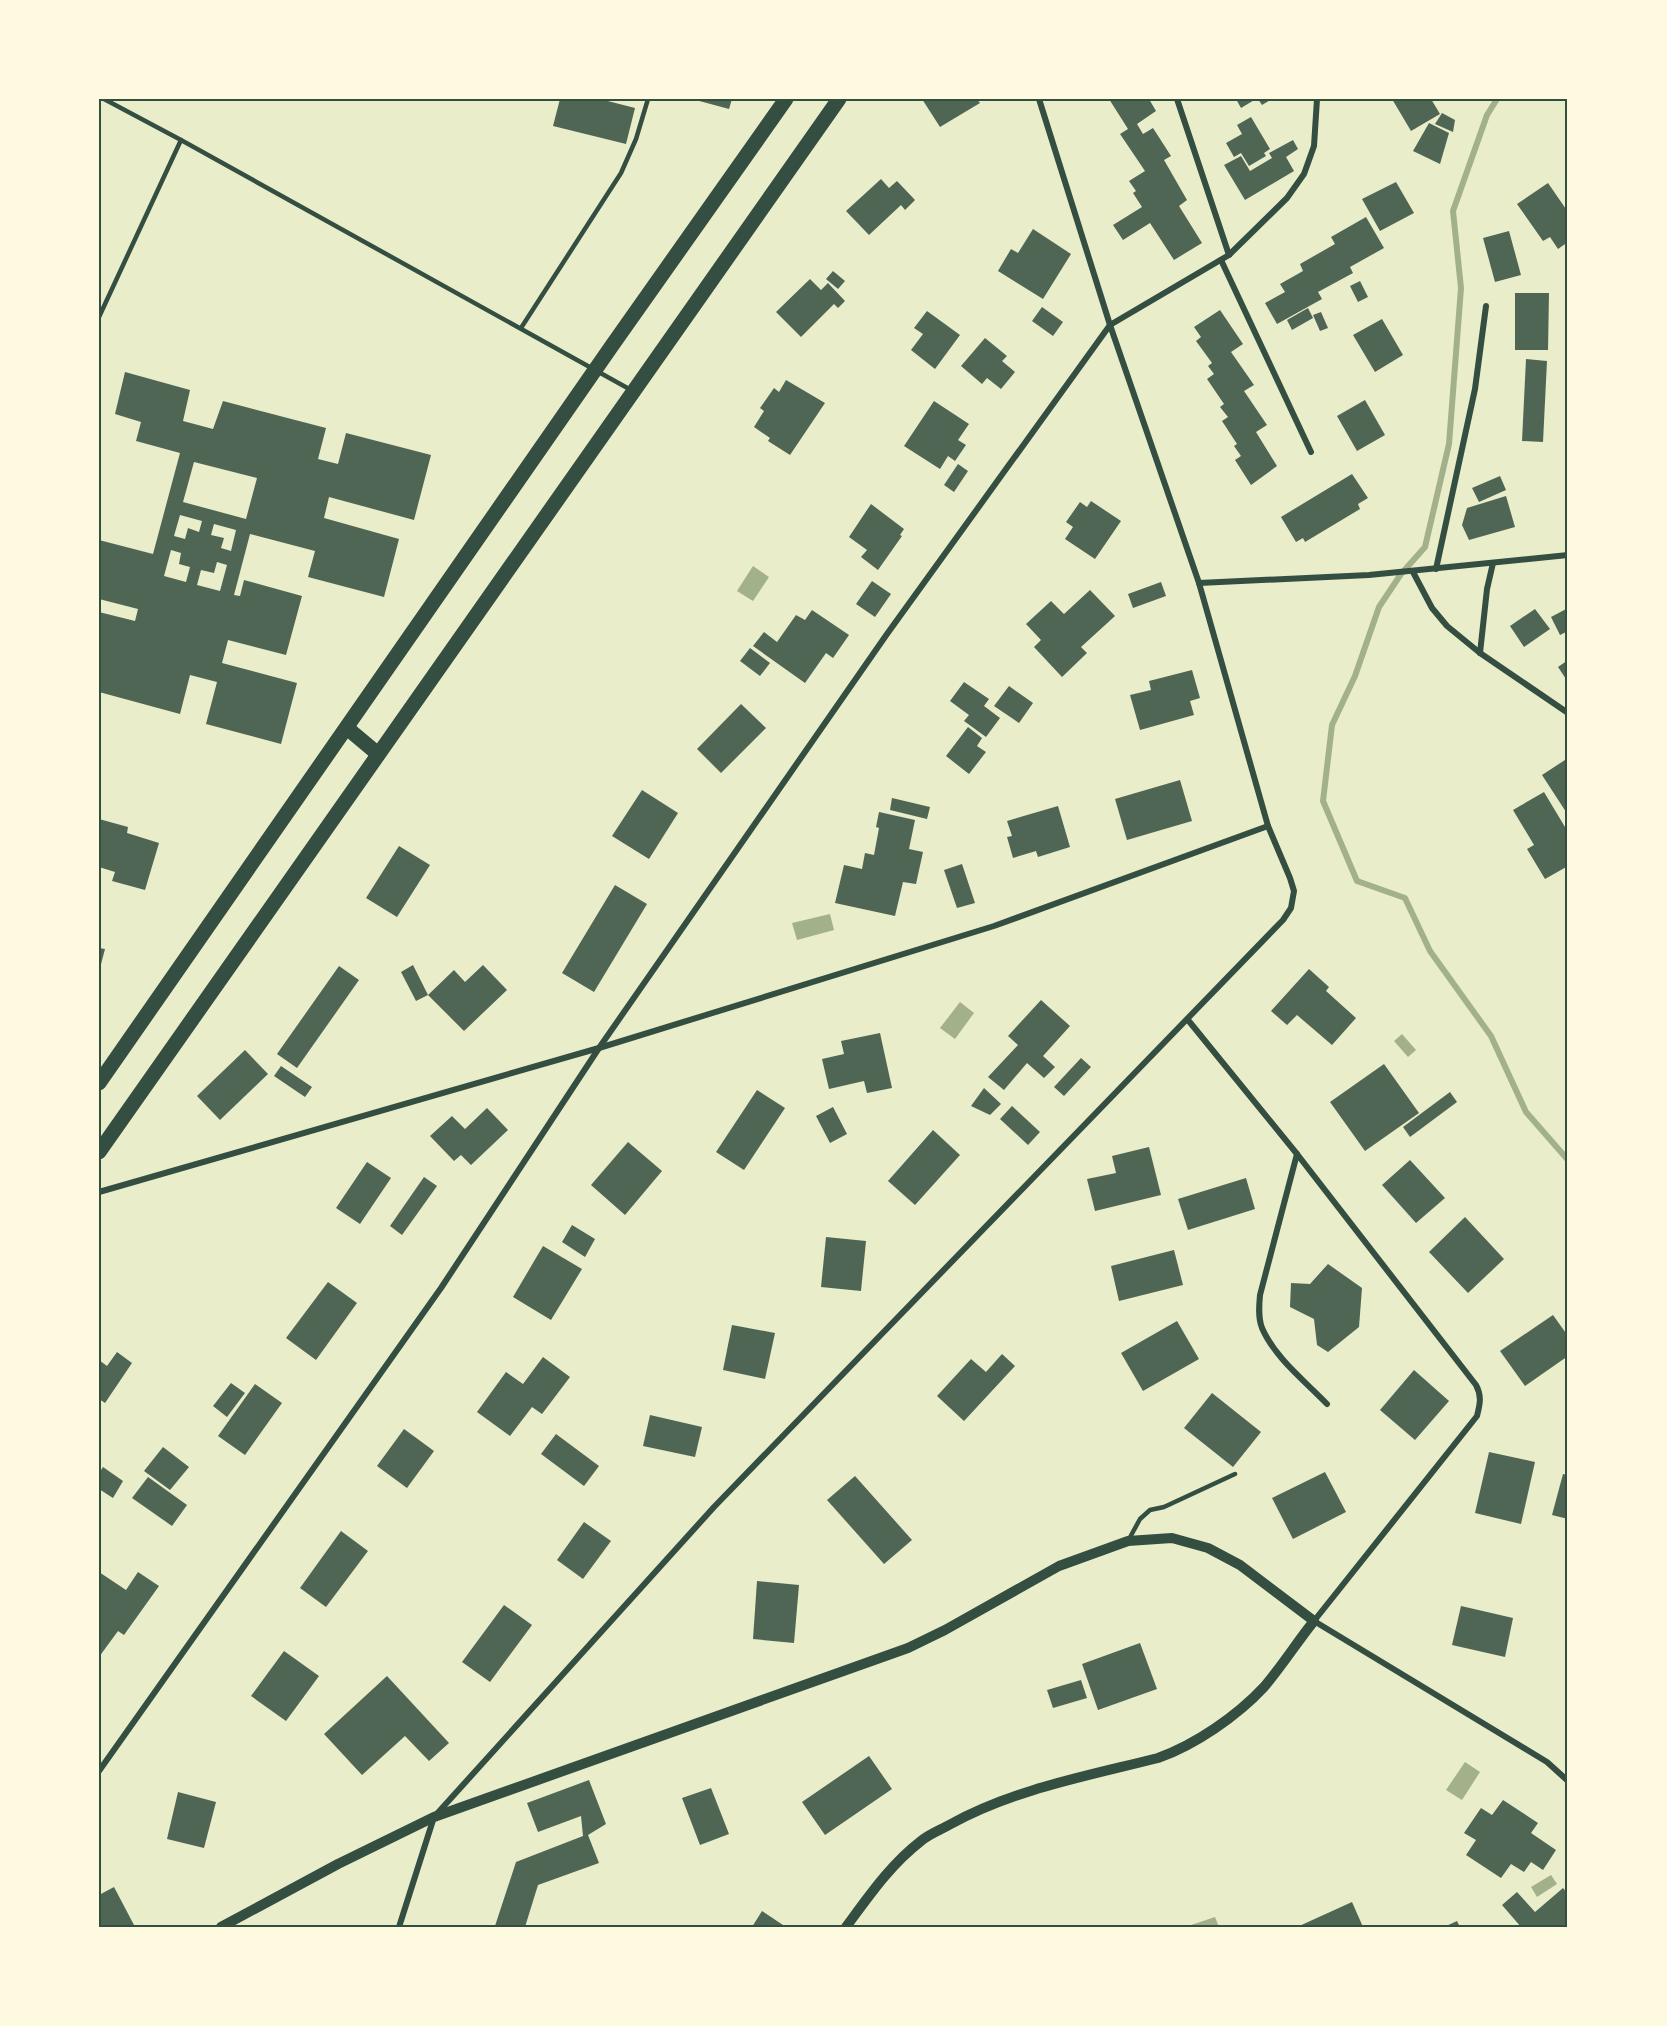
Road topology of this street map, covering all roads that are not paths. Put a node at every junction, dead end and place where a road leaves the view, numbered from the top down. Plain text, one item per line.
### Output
1 (104, 99) edge
2 (648, 99) edge
3 (786, 99) edge
4 (839, 99) edge
5 (1039, 99) edge
6 (1177, 99) edge
7 (1317, 99) edge
8 (181, 140) junction
9 (1229, 255) junction
10 (1221, 260) junction
11 (1486, 306) dead end
12 (99, 317) edge
13 (1110, 325) junction
14 (521, 328) junction
15 (595, 369) junction
16 (634, 392) junction
17 (1311, 452) dead end
18 (1568, 555) edge
19 (1493, 562) junction
20 (1436, 569) junction
21 (1410, 572) junction
22 (1199, 583) junction
23 (1480, 653) junction
24 (1568, 713) edge
25 (347, 728) junction
26 (378, 754) junction
27 (1268, 826) junction
28 (1188, 1020) junction
29 (598, 1048) junction
30 (99, 1083) edge
31 (99, 1152) edge
32 (1297, 1154) junction
33 (99, 1192) edge
34 (1327, 1404) dead end
35 (1235, 1474) dead end
36 (1128, 1541) junction
37 (1314, 1621) junction
38 (99, 1771) edge
39 (1568, 1781) edge
40 (434, 1817) junction
41 (220, 1927) edge
42 (399, 1927) edge
43 (846, 1927) edge

1 - 8 lane
2 - 14 lane
3 - 15 main road
4 - 16 main road
5 - 13 street
6 - 9 street
7 - 9 street
8 - 12 lane
8 - 14 lane
9 - 10 street
10 - 13 street
10 - 17 street
11 - 20 street
13 - 22 street
13 - 29 street
14 - 15 lane
15 - 16 lane
15 - 25 main road
16 - 26 main road
18 - 19 street
19 - 20 street
19 - 23 street
20 - 21 street
21 - 22 street
21 - 23 street
22 - 27 street
23 - 24 street
25 - 26 main road
25 - 30 main road
26 - 31 main road
27 - 28 street
27 - 29 street
28 - 32 street
28 - 40 street
29 - 33 street
29 - 38 street
32 - 34 street
32 - 37 street
35 - 36 lane
36 - 37 street
36 - 40 street
37 - 39 street
37 - 43 street
40 - 41 street
40 - 42 street

